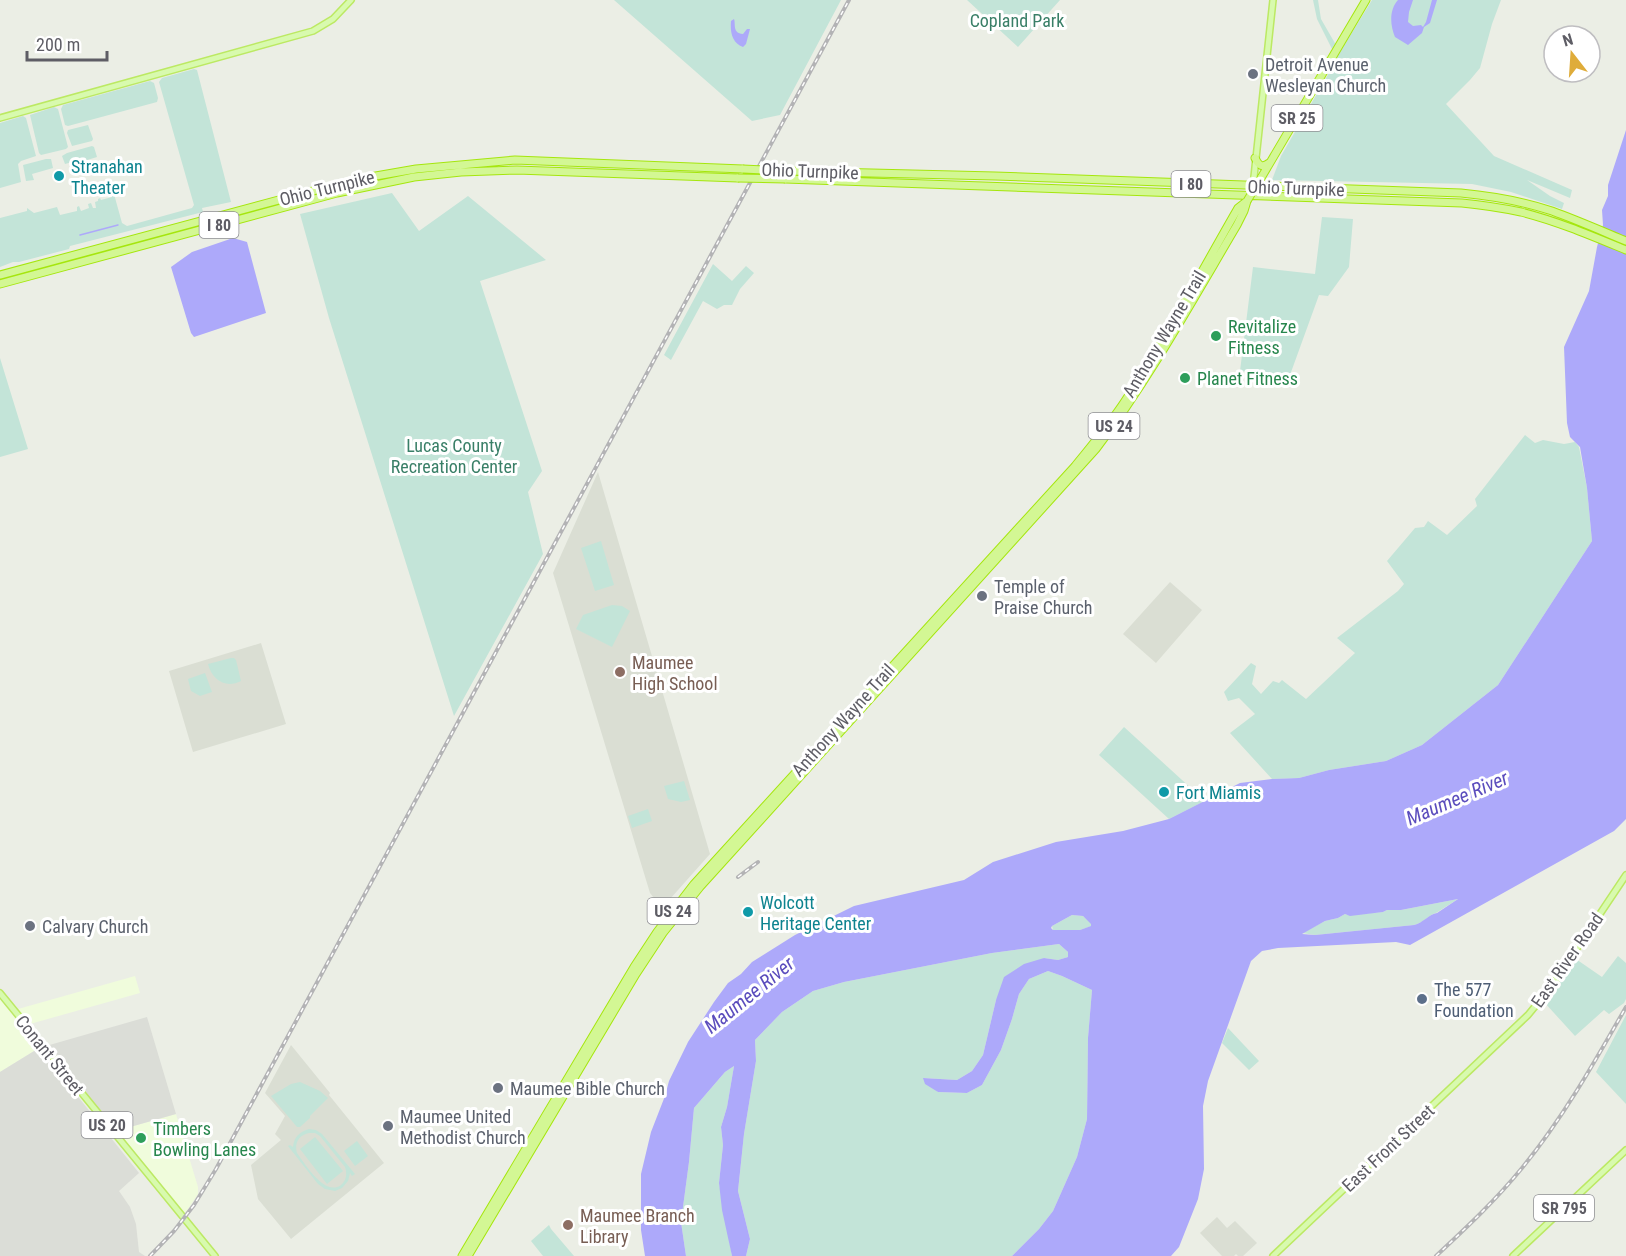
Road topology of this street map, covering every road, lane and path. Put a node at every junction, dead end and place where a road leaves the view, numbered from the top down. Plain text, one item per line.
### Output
1 (351, 0) edge
2 (1273, 0) edge
3 (1366, 0) edge
4 (0, 118) edge
5 (1255, 158) junction
6 (1271, 161) junction
7 (1258, 178) junction
8 (1254, 189) joint
9 (1241, 209) junction
10 (1626, 241) edge
11 (1626, 250) edge
12 (1219, 263) dead end
13 (0, 275) edge
14 (0, 284) edge
15 (1184, 314) junction
16 (1155, 374) dead end
17 (1125, 410) junction
18 (1626, 875) edge
19 (0, 993) edge
20 (1502, 1040) joint
21 (1626, 1150) edge
22 (215, 1256) edge
23 (462, 1256) edge
24 (468, 1256) edge
25 (1274, 1256) edge
26 (1514, 1256) edge

1 - 4 main road
2 - 5 main road
3 - 6 highway, Anthony Wayne Trail / SR 25
5 - 6 highway
5 - 7 main road
6 - 7 highway, Anthony Wayne Trail / SR 25
7 - 8 highway, Anthony Wayne Trail / SR 25, bridge
8 - 9 highway, Anthony Wayne Trail / US 24, bridge
9 - 15 highway, Anthony Wayne Trail / US 24
9 - 23 highway, Anthony Wayne Trail / US 24
10 - 13 highway, Ohio Turnpike / I 80, bridge
11 - 14 highway, Ohio Turnpike / I 80, bridge
12 - 15 highway
15 - 17 highway, Anthony Wayne Trail / US 24
16 - 17 highway
17 - 24 highway, Anthony Wayne Trail / US 24
18 - 20 main road, East River Road
19 - 22 main road, Conant Street / US 20
20 - 25 main road, East Front Street
21 - 26 main road, SR 795

